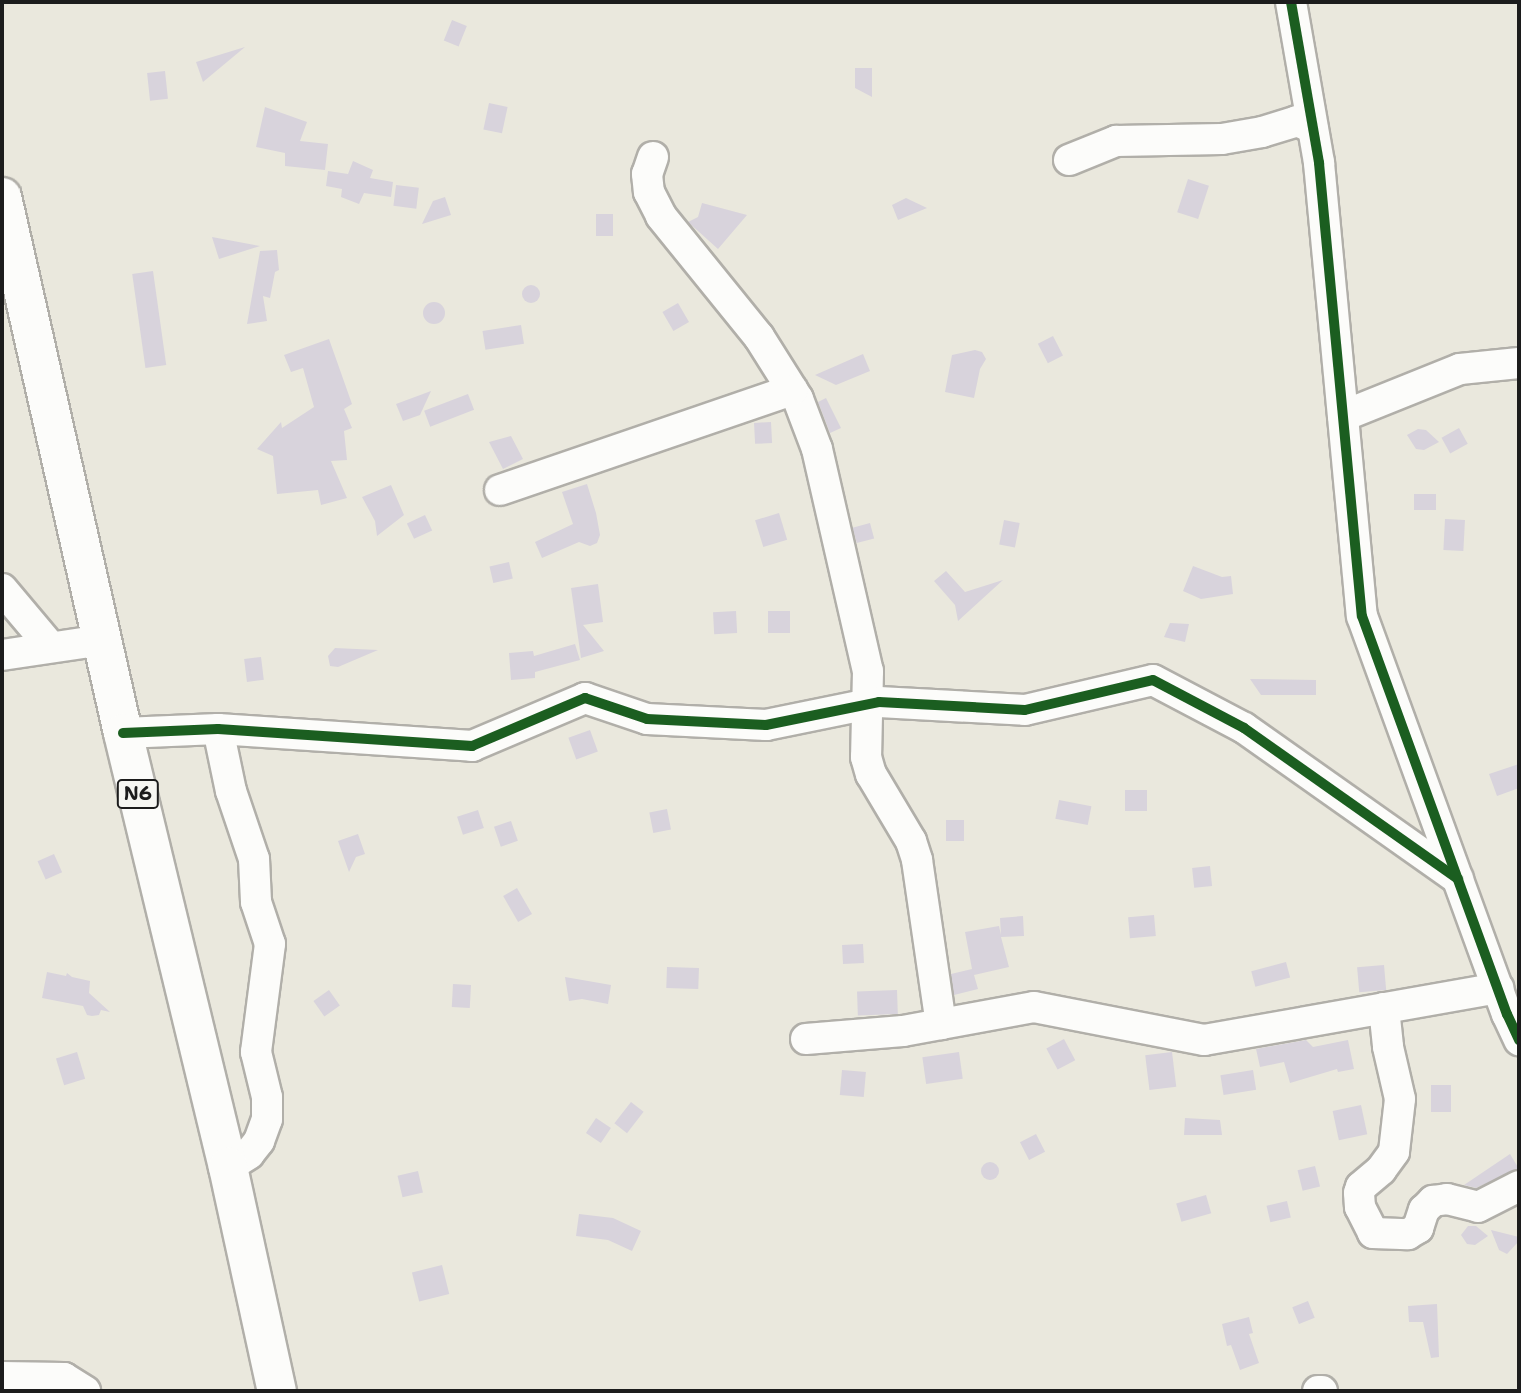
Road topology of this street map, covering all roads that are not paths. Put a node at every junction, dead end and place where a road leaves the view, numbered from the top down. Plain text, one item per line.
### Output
1 (1291, 2) edge
2 (1313, 128) junction
3 (653, 157) dead end
4 (1069, 160) dead end
5 (2, 197) edge
6 (1519, 363) edge
7 (792, 390) junction
8 (1343, 416) junction
9 (500, 490) dead end
10 (2, 589) edge
11 (102, 640) junction
12 (50, 646) junction
13 (2, 655) edge
14 (869, 704) junction
15 (218, 729) junction
16 (123, 733) junction
17 (1458, 880) junction
18 (1384, 1008) junction
19 (1511, 1014) edge
20 (941, 1024) junction
21 (806, 1039) dead end
22 (228, 1167) junction
23 (1519, 1186) edge
24 (2, 1377) edge
25 (85, 1391) edge
26 (277, 1391) edge

1 - 2 street
2 - 4 street
2 - 8 street
3 - 7 street
5 - 11 highway, N6
6 - 8 street
7 - 9 street
7 - 14 street
8 - 17 street
10 - 12 street
11 - 12 street
11 - 16 highway, N6
12 - 13 street
14 - 15 street
14 - 17 street
14 - 20 street
15 - 16 street
15 - 22 street
16 - 22 highway, N6
17 - 19 street
18 - 19 street
18 - 20 street
18 - 23 street
20 - 21 street
22 - 26 highway, N6
24 - 25 street

